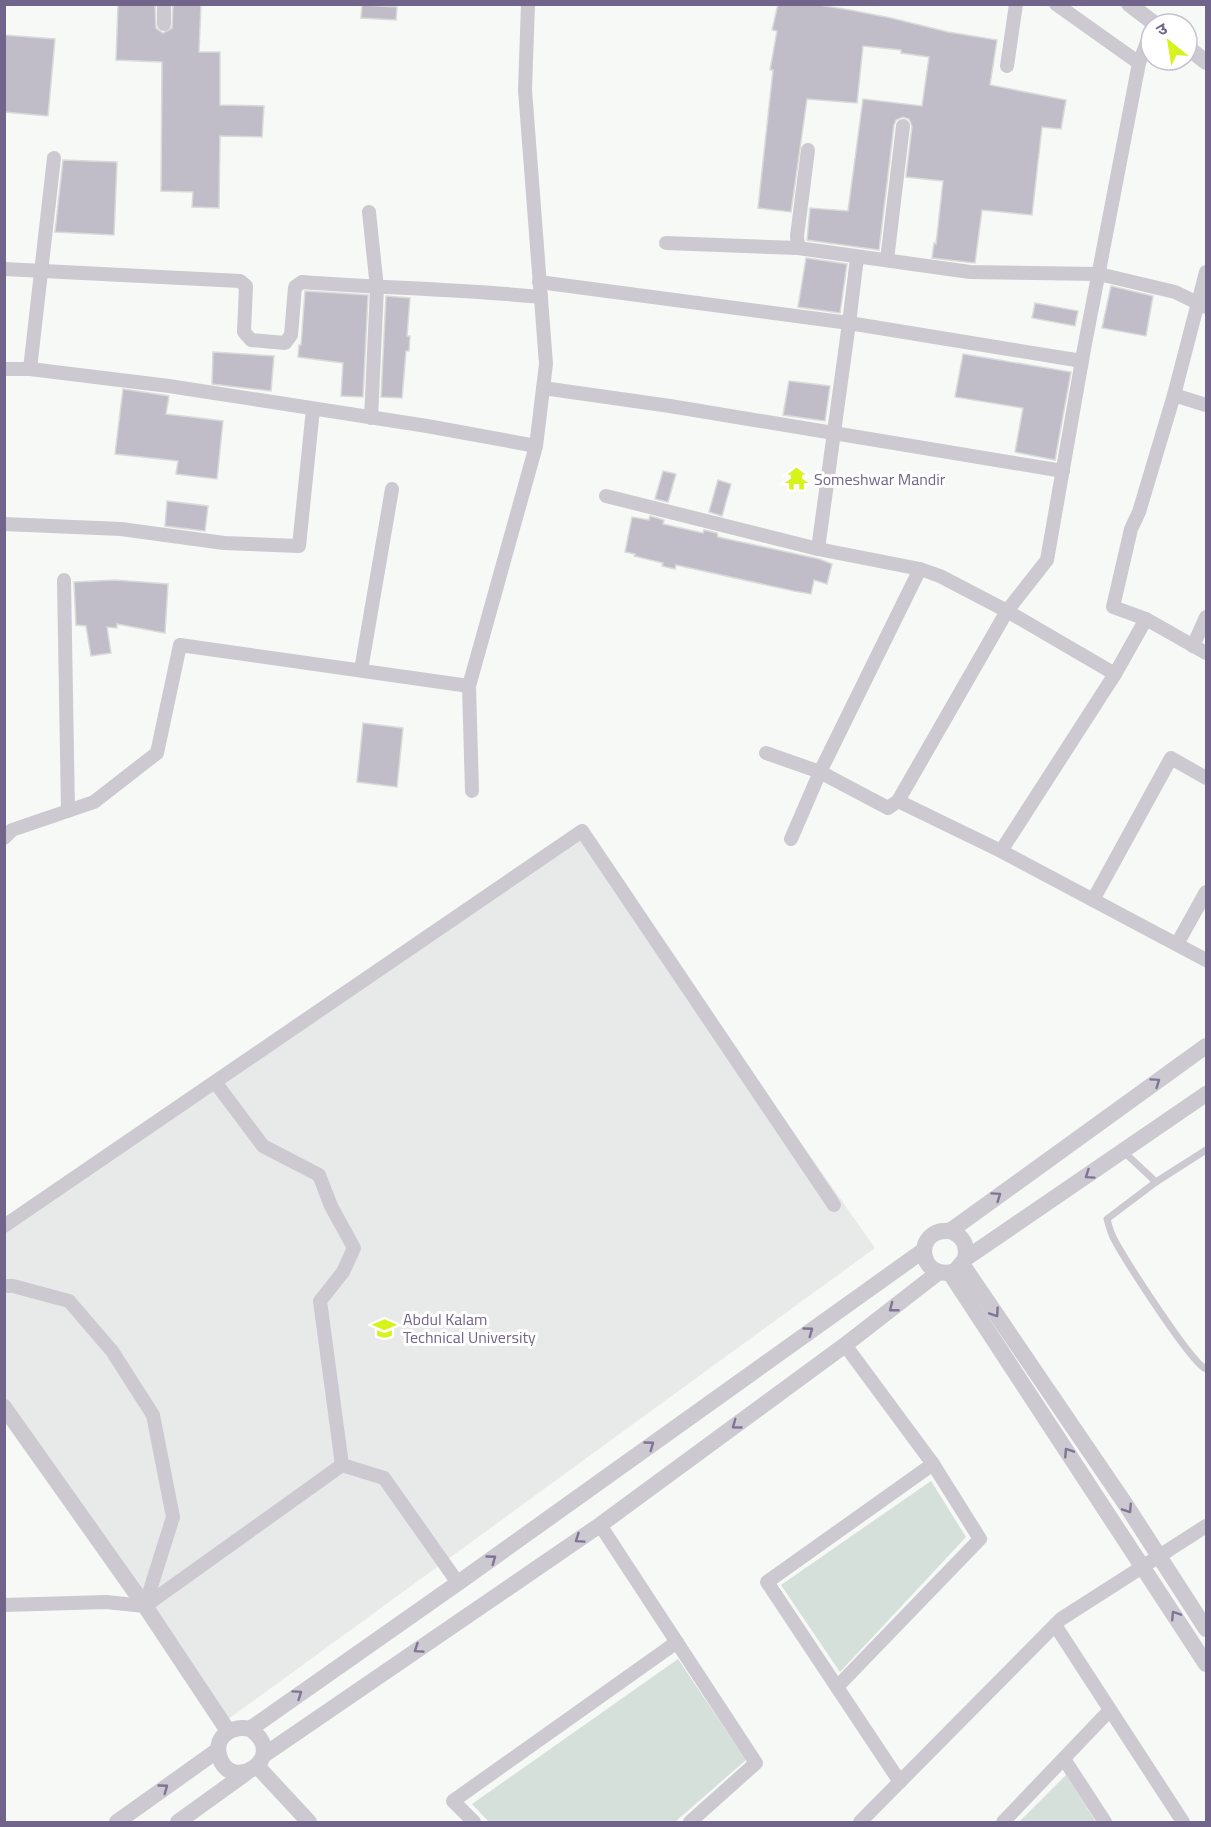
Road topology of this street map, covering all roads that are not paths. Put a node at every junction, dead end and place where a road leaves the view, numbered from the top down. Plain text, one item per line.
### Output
1 (164, 4) edge
2 (528, 4) edge
3 (1016, 4) edge
4 (1056, 4) edge
5 (164, 24) dead end
6 (1139, 63) joint
7 (1006, 66) dead end
8 (903, 126) dead end
9 (808, 150) dead end
10 (54, 158) dead end
11 (369, 212) dead end
12 (666, 243) dead end
13 (798, 248) junction
14 (857, 258) junction
15 (887, 260) junction
16 (4, 269) edge
17 (40, 270) junction
18 (1206, 272) edge
19 (1099, 274) junction
20 (539, 282) junction
21 (377, 288) junction
22 (541, 297) junction
23 (1202, 305) edge
24 (849, 323) junction
25 (1082, 362) junction
26 (4, 369) edge
27 (30, 369) junction
28 (543, 388) junction
29 (1174, 395) junction
30 (1206, 405) edge
31 (313, 409) junction
32 (371, 418) junction
33 (835, 433) junction
34 (536, 446) junction
35 (1063, 471) junction
36 (392, 489) dead end
37 (606, 496) dead end
38 (4, 524) edge
39 (818, 549) junction
40 (920, 569) junction
41 (64, 580) dead end
42 (1007, 611) junction
43 (1206, 617) edge
44 (1146, 620) junction
45 (1193, 646) junction
46 (1206, 653) edge
47 (361, 670) junction
48 (1115, 674) junction
49 (468, 686) junction
50 (766, 753) dead end
51 (820, 772) junction
52 (1206, 778) edge
53 (472, 791) dead end
54 (898, 801) junction
55 (68, 811) junction
56 (4, 838) edge
57 (791, 839) dead end
58 (1001, 851) junction
59 (1206, 892) edge
60 (1093, 900) junction
61 (1177, 944) junction
62 (1206, 960) edge
63 (1206, 1046) edge
64 (215, 1082) junction
65 (1206, 1095) edge
66 (1206, 1149) edge
67 (1124, 1152) junction
68 (1156, 1182) junction
69 (834, 1205) dead end
70 (4, 1226) edge
71 (950, 1231) junction
72 (924, 1250) junction
73 (954, 1267) junction
74 (4, 1286) edge
75 (845, 1345) junction
76 (1206, 1369) edge
77 (4, 1407) edge
78 (342, 1464) junction
79 (933, 1464) junction
80 (600, 1525) junction
81 (1206, 1526) edge
82 (1159, 1556) junction
83 (1143, 1566) junction
84 (458, 1583) junction
85 (4, 1605) edge
86 (145, 1606) junction
87 (1055, 1625) junction
88 (1206, 1629) edge
89 (677, 1642) junction
90 (1206, 1664) edge
91 (837, 1687) junction
92 (1110, 1710) junction
93 (250, 1729) junction
94 (228, 1731) junction
95 (218, 1750) junction
96 (1064, 1759) junction
97 (255, 1764) junction
98 (900, 1782) junction
99 (117, 1822) edge
100 (178, 1822) edge
101 (309, 1822) edge
102 (474, 1822) edge
103 (690, 1822) edge
104 (860, 1822) edge
105 (1003, 1822) edge
106 (1105, 1822) edge
107 (1183, 1822) edge

1 - 5 street
2 - 20 street
3 - 7 street
4 - 6 street
6 - 19 street
8 - 15 street
9 - 13 street
10 - 17 street
11 - 21 street
12 - 13 street
13 - 14 street
14 - 15 street
14 - 24 street
15 - 19 street
16 - 17 street
17 - 21 street
17 - 27 street
18 - 23 street
19 - 23 street
19 - 25 street
20 - 22 street
20 - 24 street
21 - 22 street
21 - 32 street
22 - 28 street
23 - 29 street
24 - 25 street
24 - 33 street
25 - 35 street
26 - 27 street
27 - 31 street
28 - 33 street
28 - 34 street
29 - 30 street
29 - 44 street
31 - 32 street
31 - 38 street
32 - 34 street
33 - 35 street
33 - 39 street
34 - 49 street
35 - 42 street
36 - 47 street
37 - 39 street
39 - 40 street
40 - 42 street
40 - 51 street
41 - 55 street
42 - 48 street
42 - 54 street
43 - 45 street
44 - 45 street
44 - 48 street
45 - 46 street
47 - 49 street
47 - 55 street
48 - 58 street
49 - 53 street
50 - 51 street
51 - 54 street
51 - 57 street
52 - 60 street
54 - 58 street
55 - 56 street
58 - 60 street
59 - 61 street
60 - 61 street
61 - 62 street
71 -> 63 street
64 - 69 street
64 - 70 street
64 - 78 street
65 - 67 street
66 - 68 lane
67 - 68 lane
67 -> 73 street
68 - 76 lane
71 - 72 street
71 - 73 street
72 - 73 street
84 -> 72 street
73 -> 75 street
73 -> 82 street
83 -> 73 street
74 - 86 street
75 - 79 street
75 -> 80 street
77 - 86 street
78 - 84 street
78 - 86 street
79 - 91 street
79 - 91 street
80 - 89 street
80 -> 97 street
81 - 82 street
82 - 83 street
82 - 88 street
83 - 87 street
90 -> 83 street
93 -> 84 street
85 - 86 street
86 - 94 street
87 - 92 street
87 - 98 street
89 - 102 street
89 - 103 street
91 - 98 street
92 - 96 street
92 - 107 street
93 - 94 street
93 - 97 street
94 - 95 street
95 - 97 street
99 -> 95 street
96 - 105 street
96 - 106 street
97 - 100 street
97 - 101 street
98 - 104 street

